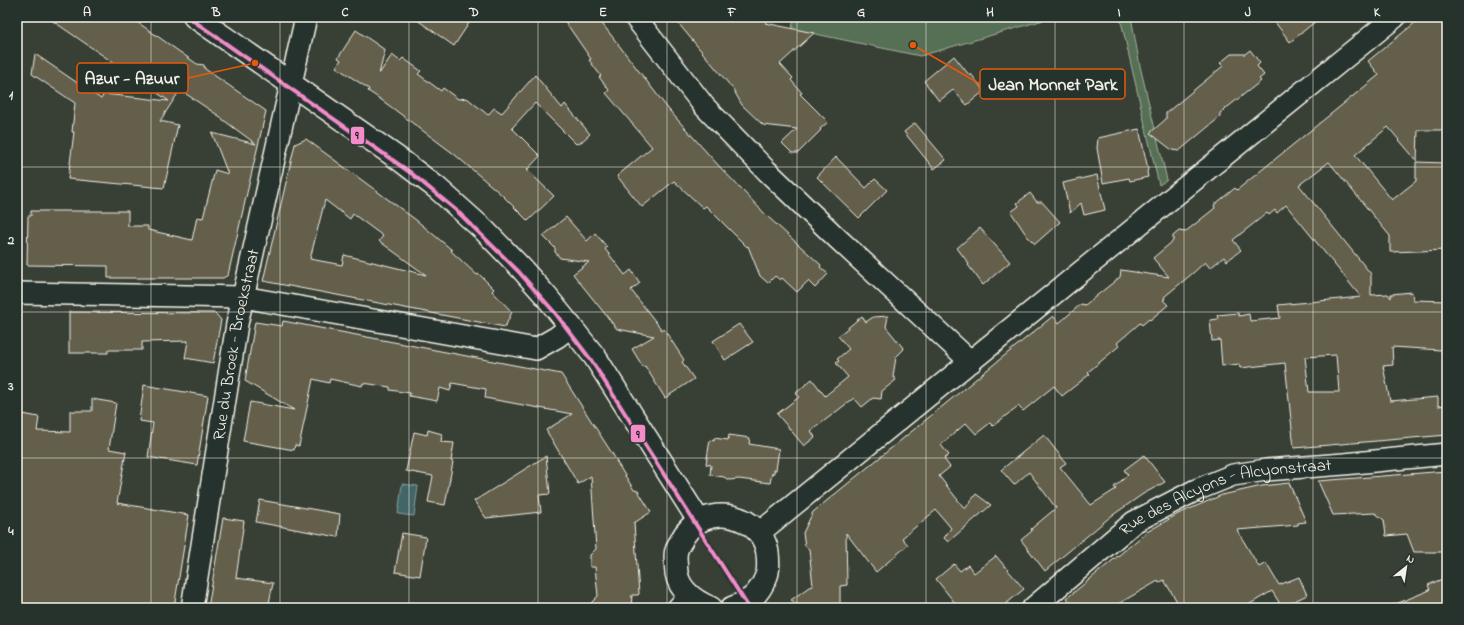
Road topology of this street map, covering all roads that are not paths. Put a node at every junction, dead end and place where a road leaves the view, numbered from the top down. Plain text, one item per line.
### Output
1 (195, 17) edge
2 (306, 17) edge
3 (635, 17) edge
4 (1395, 17) edge
5 (291, 83) junction
6 (17, 293) edge
7 (243, 297) junction
8 (571, 326) junction
9 (971, 362) junction
10 (1447, 454) edge
11 (699, 521) junction
12 (759, 533) junction
13 (683, 602) edge
14 (745, 606) edge
15 (192, 608) edge
16 (711, 608) edge
17 (1033, 608) edge

1 - 5 street
2 - 5 street, Rue du Broek - Broekstraat
3 - 9 street
4 - 9 street
5 - 7 street, Rue du Broek - Broekstraat
5 - 8 street
6 - 7 street
7 - 8 street
7 - 15 street, Rue du Broek - Broekstraat
8 - 11 street
9 - 12 street
10 - 17 street, Rue des Alcyons - Alcyonstraat
11 - 12 street
11 - 13 street
12 - 14 street
13 - 16 street

